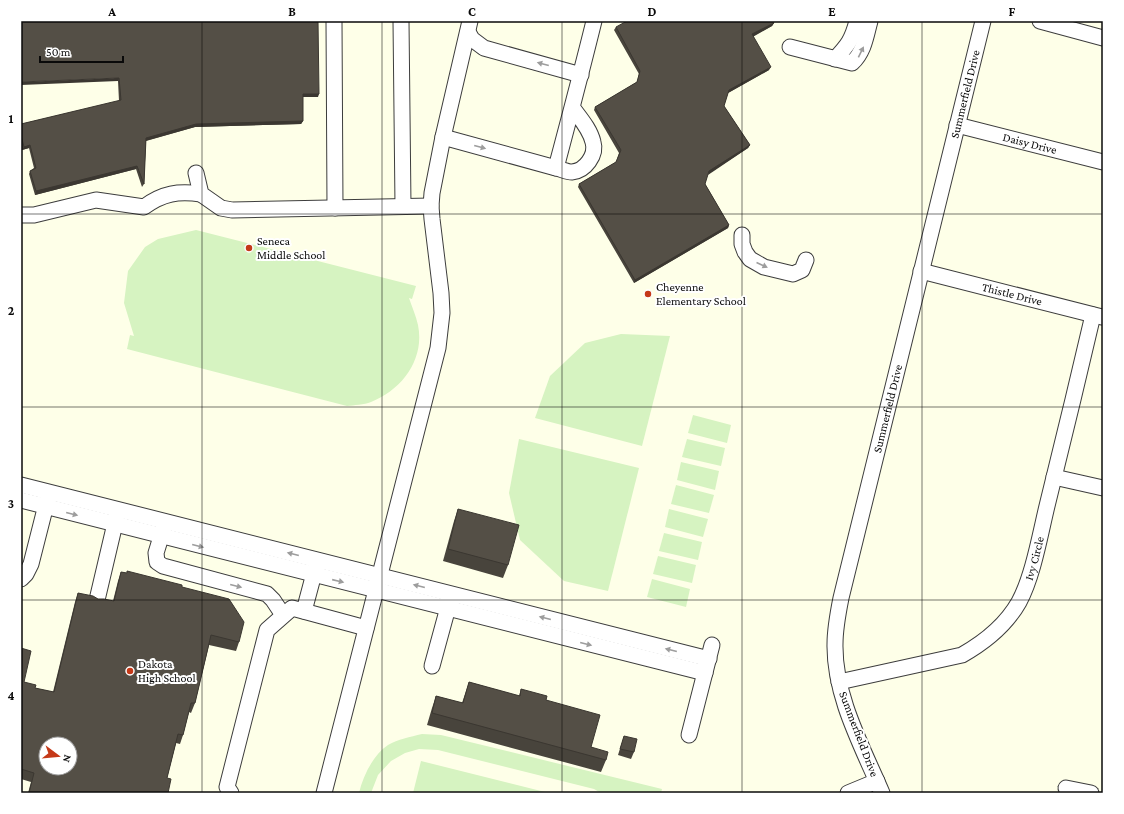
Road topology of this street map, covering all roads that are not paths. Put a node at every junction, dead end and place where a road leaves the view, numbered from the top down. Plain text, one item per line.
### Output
1 (334, 21) edge
2 (401, 21) edge
3 (594, 21) edge
4 (857, 21) edge
5 (870, 21) edge
6 (983, 21) edge
7 (1040, 21) edge
8 (1057, 23) edge
9 (469, 26) edge
10 (1103, 38) edge
11 (790, 47) dead end
12 (835, 59) junction
13 (581, 75) junction
14 (572, 107) junction
15 (957, 125) junction
16 (442, 137) junction
17 (1103, 162) edge
18 (556, 168) junction
19 (196, 173) dead end
20 (201, 194) junction
21 (403, 206) junction
22 (431, 206) junction
23 (336, 208) junction
24 (21, 215) edge
25 (742, 235) dead end
26 (806, 260) dead end
27 (921, 271) junction
28 (1098, 316) edge
29 (1054, 477) junction
30 (21, 485) edge
31 (1103, 488) edge
32 (21, 500) edge
33 (47, 500) junction
34 (117, 517) junction
35 (165, 522) junction
36 (161, 536) junction
37 (253, 544) junction
38 (249, 559) junction
39 (317, 560) junction
40 (313, 575) junction
41 (22, 577) edge
42 (378, 583) junction
43 (452, 594) junction
44 (97, 600) edge
45 (486, 602) junction
46 (448, 609) junction
47 (304, 611) junction
48 (284, 615) junction
49 (482, 617) junction
50 (366, 628) junction
51 (709, 659) junction
52 (432, 666) dead end
53 (839, 682) junction
54 (689, 735) dead end
55 (880, 787) edge
56 (1066, 788) dead end
57 (231, 793) edge
58 (324, 793) edge
59 (848, 793) edge
60 (1091, 793) edge

1 - 23 street
2 - 21 street
3 - 13 street
4 - 12 street
12 -> 5 street
6 - 15 street, Summerfield Drive
7 - 8 street
8 - 10 street
13 -> 9 street
9 - 16 street
11 - 12 street
13 - 14 street
14 - 18 street
14 - 18 street
15 - 17 street, Daisy Drive
15 - 27 street, Summerfield Drive
16 -> 18 street
16 - 22 street
19 - 20 street
20 - 23 street
20 - 24 street
21 - 22 street
21 - 23 street
22 - 42 street
25 -> 26 street
27 - 28 street, Thistle Drive
27 - 53 street, Summerfield Drive
28 - 29 street, Ivy Circle
29 - 31 street
29 - 53 street, Ivy Circle
30 - 33 street
32 - 33 street
33 - 34 street
33 - 41 street
34 - 35 street
34 - 36 street
34 - 44 street
35 - 36 street
35 - 37 street
36 -> 38 street
36 -> 48 street
37 - 38 street
39 -> 37 street
38 - 40 street
39 - 40 street
39 - 42 street
40 -> 42 street
40 - 47 street
43 -> 42 street
42 - 46 street
42 - 50 street
43 - 45 street
43 - 46 street
45 - 49 street
51 -> 45 street
46 - 49 street
46 - 52 street
47 - 48 street
47 - 50 street
48 - 57 street
49 -> 51 street
50 - 58 street
51 - 54 street
53 - 55 street, Summerfield Drive
55 - 59 street
56 - 60 street

